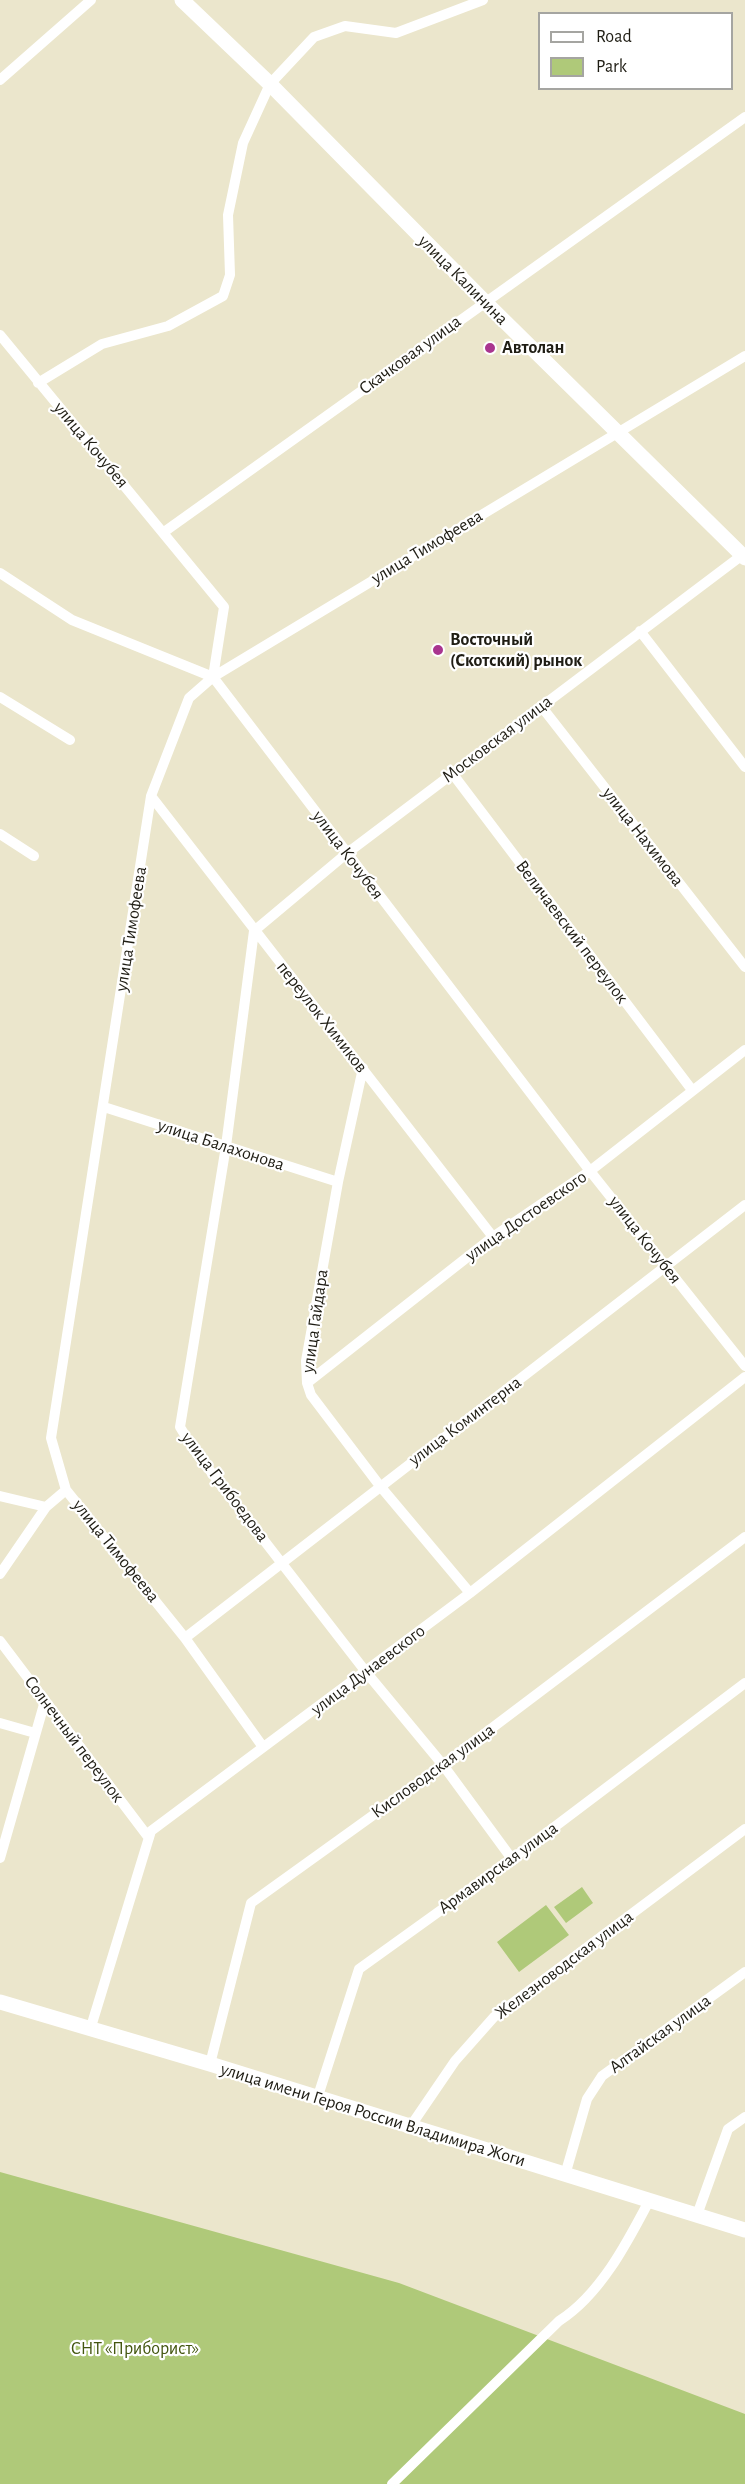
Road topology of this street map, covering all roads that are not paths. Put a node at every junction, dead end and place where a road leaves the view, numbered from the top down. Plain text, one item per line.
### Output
1 (91, 0) edge
2 (182, 0) edge
3 (483, 0) edge
4 (0, 81) edge
5 (270, 84) junction
6 (745, 117) edge
7 (484, 302) junction
8 (0, 335) edge
9 (745, 356) edge
10 (38, 383) junction
11 (617, 431) junction
12 (164, 532) junction
13 (744, 556) edge
14 (0, 573) edge
15 (640, 631) junction
16 (213, 677) junction
17 (0, 698) edge
18 (541, 706) junction
19 (70, 740) dead end
20 (745, 767) edge
21 (452, 773) junction
22 (151, 796) junction
23 (0, 834) edge
24 (346, 854) junction
25 (34, 856) dead end
26 (254, 931) junction
27 (745, 967) edge
28 (745, 1050) edge
29 (363, 1068) junction
30 (692, 1090) junction
31 (104, 1107) junction
32 (226, 1146) junction
33 (590, 1171) junction
34 (338, 1182) junction
35 (745, 1205) edge
36 (493, 1237) junction
37 (666, 1267) junction
38 (745, 1366) edge
39 (745, 1377) edge
40 (307, 1383) junction
41 (380, 1486) junction
42 (66, 1490) junction
43 (0, 1496) edge
44 (46, 1507) junction
45 (745, 1537) edge
46 (283, 1563) junction
47 (0, 1574) edge
48 (470, 1593) junction
49 (185, 1638) junction
50 (0, 1641) edge
51 (366, 1672) junction
52 (745, 1683) edge
53 (45, 1701) junction
54 (0, 1723) edge
55 (35, 1733) junction
56 (263, 1747) junction
57 (443, 1765) junction
58 (745, 1828) edge
59 (149, 1838) junction
60 (0, 1858) edge
61 (512, 1859) junction
62 (745, 1972) edge
63 (0, 2002) edge
64 (90, 2030) junction
65 (210, 2064) junction
66 (317, 2099) junction
67 (745, 2117) edge
68 (410, 2127) junction
69 (565, 2175) junction
70 (650, 2200) junction
71 (697, 2215) junction
72 (745, 2230) edge
73 (392, 2484) edge

1 - 4 street
2 - 5 main road, улица Калинина
3 - 5 street
5 - 7 main road, улица Калинина
5 - 10 street
6 - 7 street, Скачковая улица
7 - 11 main road, улица Калинина
7 - 12 street, Скачковая улица
8 - 10 street, улица Кочубея
9 - 11 street, улица Тимофеева
10 - 12 street, улица Кочубея
11 - 13 main road, улица Калинина
11 - 16 street, улица Тимофеева
12 - 16 street, улица Кочубея
13 - 15 street, Московская улица
14 - 16 street
15 - 18 street, Московская улица
15 - 20 street
16 - 22 street, улица Тимофеева
16 - 24 street, улица Кочубея
17 - 19 street
18 - 21 street, Московская улица
18 - 27 street, улица Нахимова
21 - 24 street, Московская улица
21 - 30 street, Величаевский переулок
22 - 26 street, переулок Химиков
22 - 31 street, улица Тимофеева
23 - 25 street
24 - 26 street, Московская улица
24 - 33 street, улица Кочубея
26 - 29 street, переулок Химиков
26 - 32 street, улица Грибоедова
28 - 30 street, улица Достоевского
29 - 34 street, улица Гайдара
29 - 36 street, переулок Химиков
30 - 33 street, улица Достоевского
31 - 32 street, улица Балахонова
31 - 42 street, улица Тимофеева
32 - 34 street, улица Балахонова
32 - 46 street, улица Грибоедова
33 - 36 street, улица Достоевского
33 - 37 street, улица Кочубея
34 - 40 street, улица Гайдара
35 - 37 street, улица Коминтерна
36 - 40 street, улица Достоевского
37 - 38 street, улица Кочубея
37 - 41 street, улица Коминтерна
39 - 48 street, улица Дунаевского
40 - 41 street, улица Гайдара
41 - 46 street, улица Коминтерна
41 - 48 street, улица Гайдара
42 - 44 street
42 - 49 street, улица Тимофеева
43 - 44 street
44 - 47 street
45 - 57 street, Кисловодская улица
46 - 49 street, улица Коминтерна
46 - 51 street, улица Грибоедова
48 - 51 street, улица Дунаевского
49 - 56 street, улица Тимофеева
50 - 53 street, Солнечный переулок
51 - 56 street, улица Дунаевского
51 - 57 street, улица Грибоедова
52 - 61 street, Армавирская улица
53 - 55 street
53 - 59 street, Солнечный переулок
54 - 55 street
55 - 60 street
56 - 59 street, улица Дунаевского
57 - 61 street, улица Грибоедова
57 - 65 street, Кисловодская улица
58 - 68 street, Железноводская улица
59 - 64 street, улица Дунаевского
61 - 66 street, Армавирская улица
62 - 69 street, Алтайская улица
63 - 64 main road, улица имени Героя России Владимира Жоги
64 - 65 main road, улица имени Героя России Владимира Жоги
65 - 66 main road, улица имени Героя России Владимира Жоги
66 - 68 main road, улица имени Героя России Владимира Жоги
67 - 71 street
68 - 69 main road, улица имени Героя России Владимира Жоги
69 - 70 main road, улица имени Героя России Владимира Жоги
70 - 71 main road, улица имени Героя России Владимира Жоги
70 - 73 street
71 - 72 main road, улица имени Героя России Владимира Жоги

